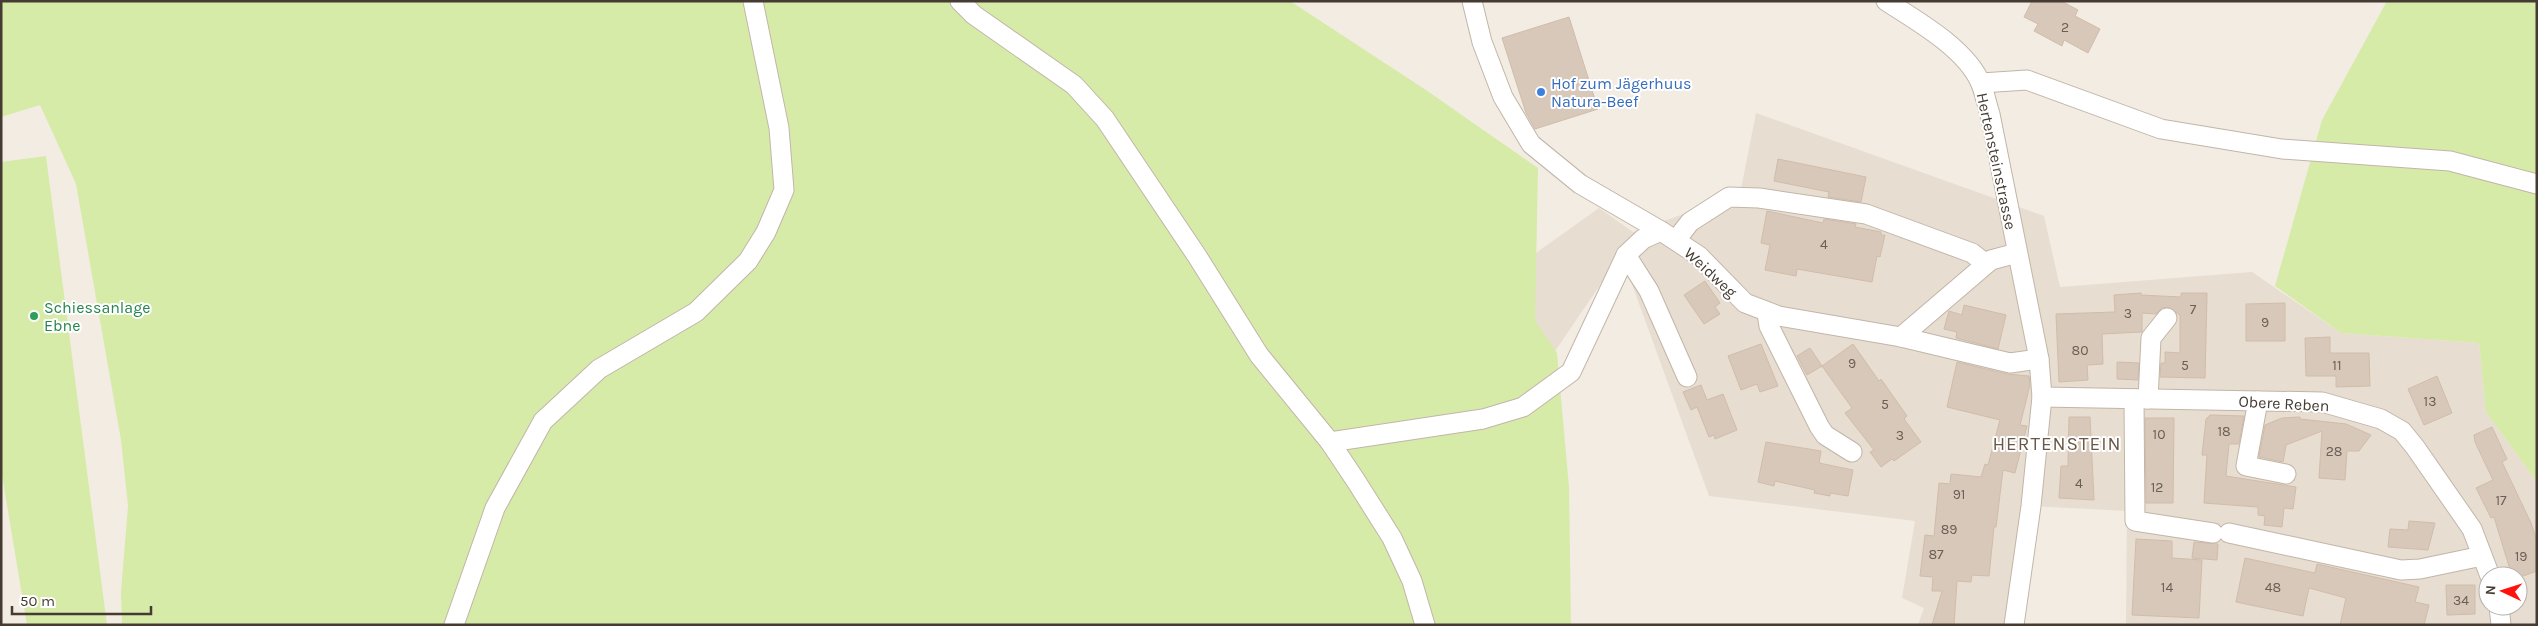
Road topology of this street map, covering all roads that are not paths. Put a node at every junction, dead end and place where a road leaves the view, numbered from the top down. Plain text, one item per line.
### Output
1 (753, 1) edge
2 (960, 1) edge
3 (1472, 1) edge
4 (1886, 1) edge
5 (1981, 83) junction
6 (2537, 184) edge
7 (1669, 236) junction
8 (2017, 253) junction
9 (1626, 254) junction
10 (1986, 264) junction
11 (1767, 313) junction
12 (2167, 318) dead end
13 (1901, 337) junction
14 (2039, 359) junction
15 (1687, 377) dead end
16 (2042, 397) junction
17 (2141, 399) junction
18 (2258, 400) junction
19 (1330, 442) junction
20 (1852, 452) dead end
21 (2286, 474) dead end
22 (2482, 556) junction
23 (2486, 566) edge
24 (454, 625) edge
25 (1425, 625) edge
26 (2014, 625) edge

1 - 24 street
2 - 19 street
3 - 7 street, Weidweg
4 - 5 street
5 - 6 street, Hertensteinstrasse
5 - 8 street, Hertensteinstrasse
7 - 9 street
7 - 10 street
7 - 11 street, Weidweg
8 - 10 street
8 - 14 street, Hertensteinstrasse
9 - 15 street
9 - 19 street
10 - 13 street
11 - 13 street, Weidweg
11 - 20 street
12 - 17 street
13 - 14 street, Weidweg
14 - 16 street, Hertensteinstrasse
16 - 17 street, Obere Reben
16 - 26 street, Hertensteinstrasse
17 - 18 street, Obere Reben
17 - 22 street
18 - 21 street
18 - 22 street, Obere Reben
19 - 25 street
22 - 23 street, Obere Reben

